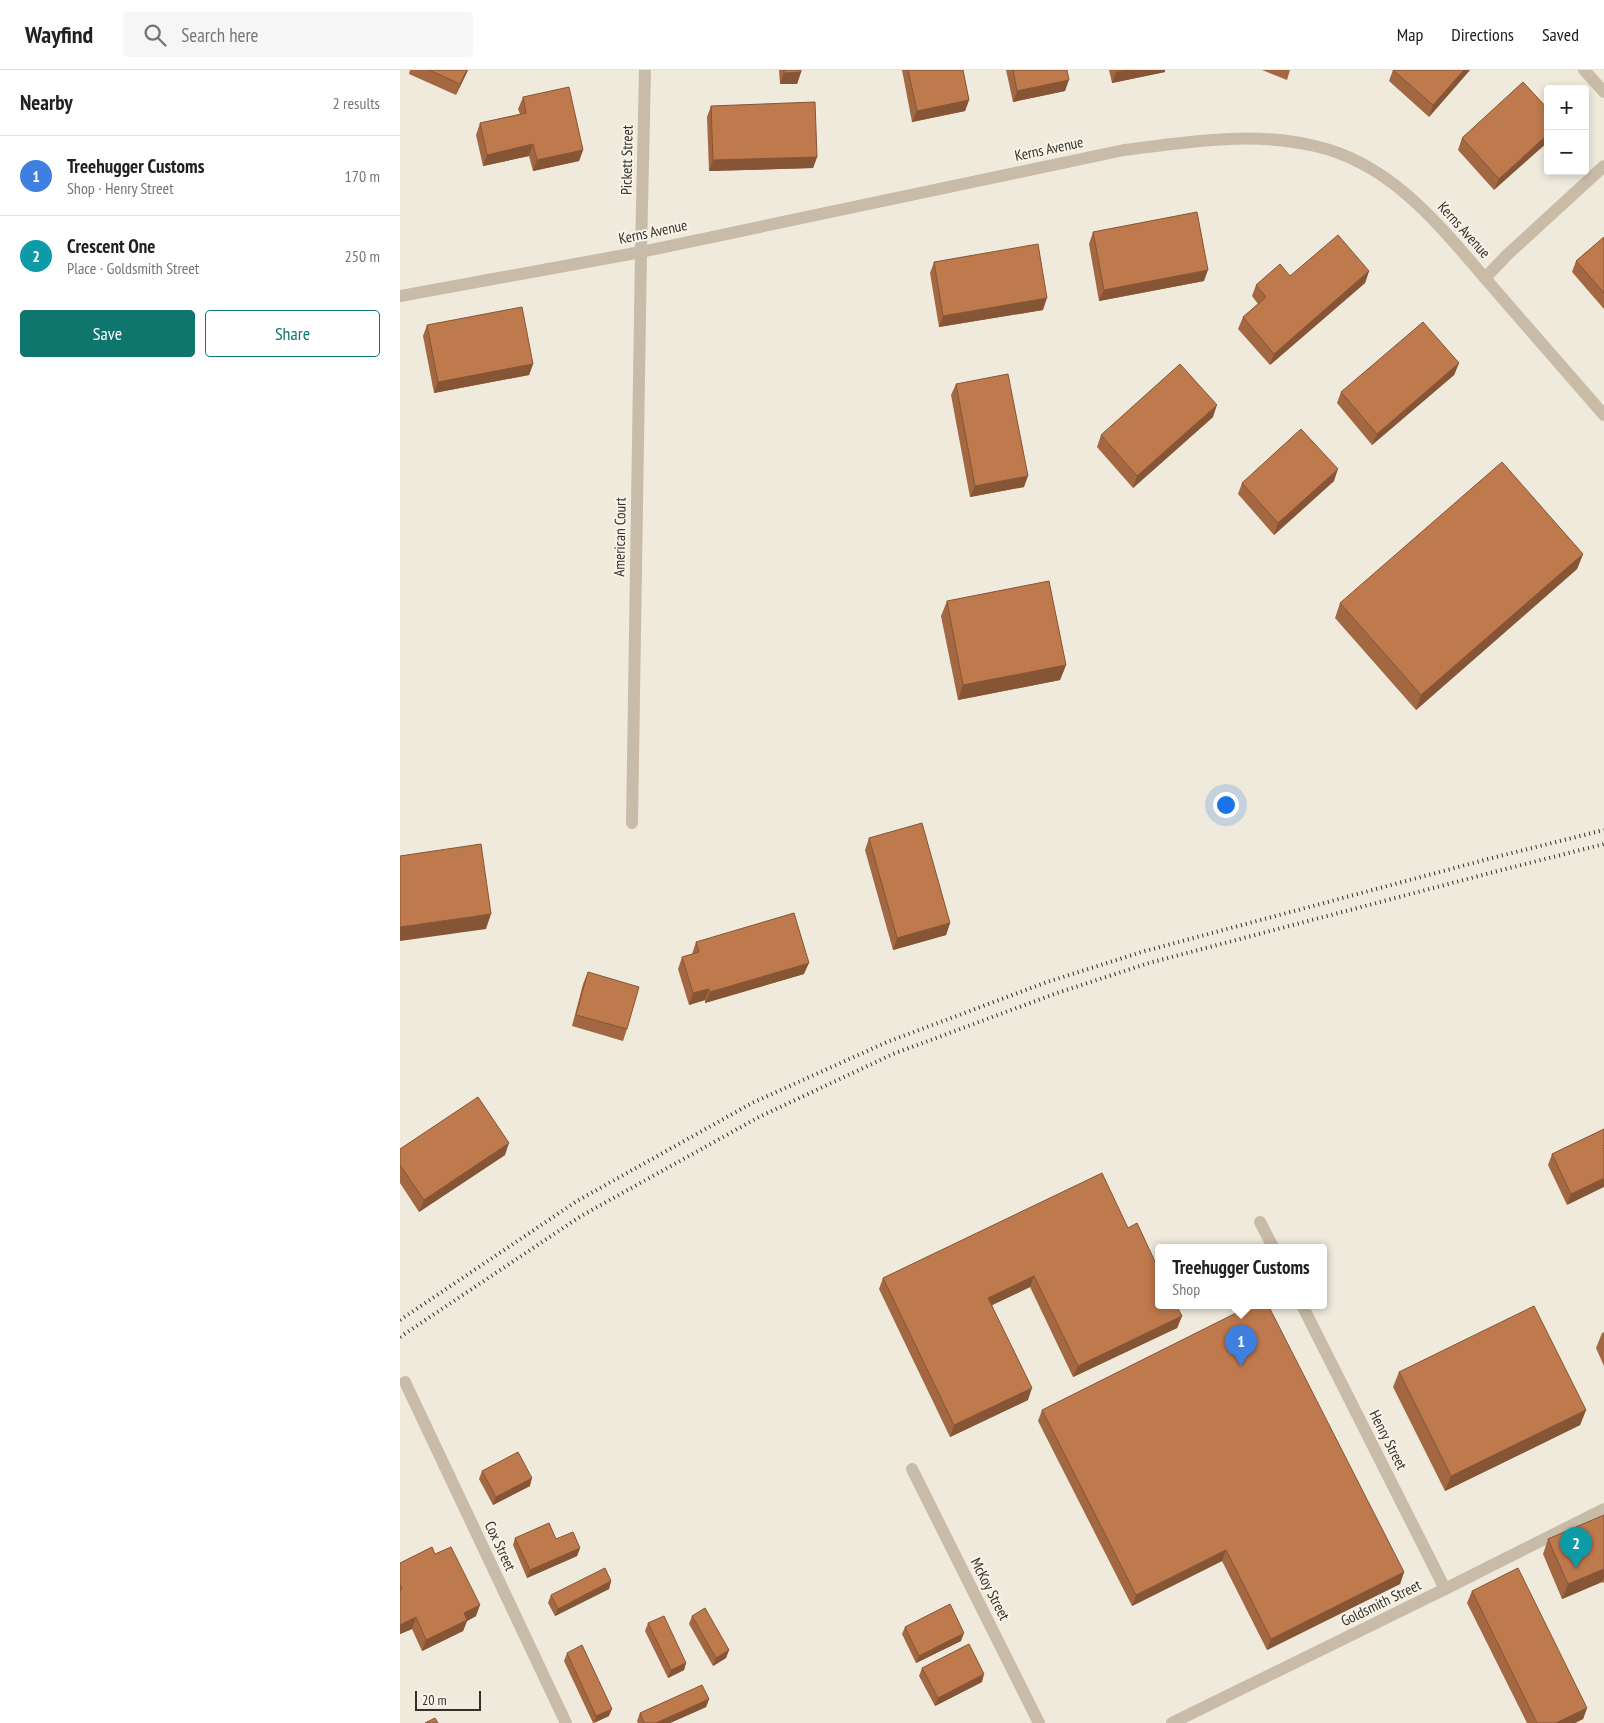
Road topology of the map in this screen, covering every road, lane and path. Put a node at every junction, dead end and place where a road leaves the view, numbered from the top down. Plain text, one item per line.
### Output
1 (645, 70) edge
2 (1584, 70) edge
3 (1604, 92) edge
4 (1604, 166) edge
5 (641, 252) junction
6 (1485, 278) junction
7 (400, 296) edge
8 (1604, 415) edge
9 (632, 823) dead end
10 (1260, 1222) dead end
11 (1271, 1244) edge
12 (1304, 1309) edge
13 (405, 1382) dead end
14 (912, 1469) dead end
15 (1604, 1509) edge
16 (1445, 1590) junction
17 (566, 1723) edge
18 (1039, 1723) edge
19 (1172, 1723) edge

1 - 5 street, Pickett Street
2 - 3 street
4 - 6 street
5 - 6 street, Kerns Avenue
5 - 7 street, Kerns Avenue
5 - 9 street, American Court
6 - 8 street, Kerns Avenue
10 - 11 street
12 - 16 street, Henry Street
13 - 17 street, Cox Street
14 - 18 street, McKoy Street
15 - 16 street, Goldsmith Street
16 - 19 street, Goldsmith Street

